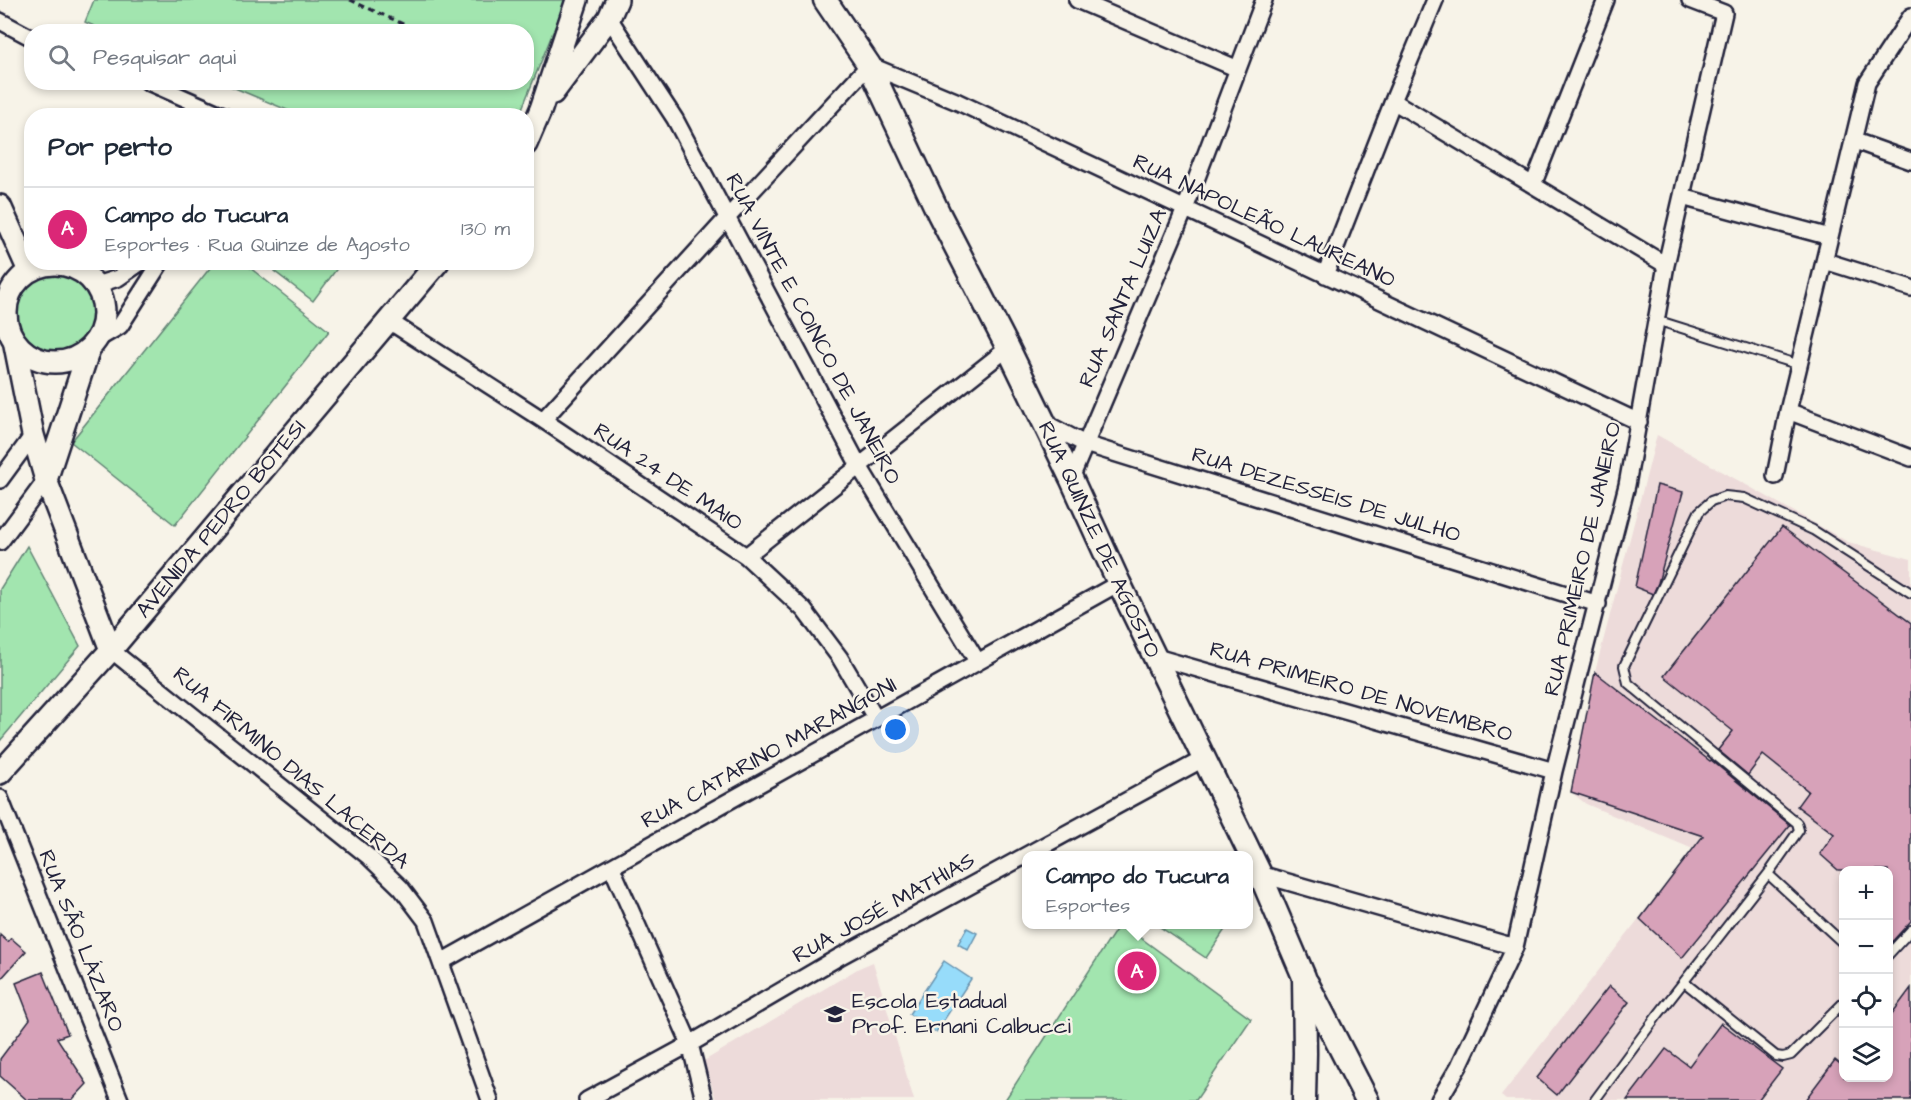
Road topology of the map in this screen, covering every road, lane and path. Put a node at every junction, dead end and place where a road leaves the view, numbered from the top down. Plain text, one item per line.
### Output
1 (350, 0) edge
2 (577, 0) edge
3 (825, 0) edge
4 (1077, 0) edge
5 (1264, 0) edge
6 (1435, 0) edge
7 (1606, 0) edge
8 (1690, 0) edge
9 (613, 9) edge
10 (1911, 16) edge
11 (0, 21) edge
12 (403, 24) edge
13 (24, 34) edge
14 (0, 35) edge
15 (24, 37) edge
16 (869, 65) junction
17 (1238, 69) junction
18 (166, 90) edge
19 (1393, 101) junction
20 (207, 108) edge
21 (541, 109) junction
22 (534, 125) edge
23 (1855, 141) junction
24 (1911, 162) edge
25 (1533, 185) junction
26 (1682, 197) junction
27 (0, 206) edge
28 (1185, 209) junction
29 (728, 217) junction
30 (1830, 237) junction
31 (1825, 261) junction
32 (24, 262) edge
33 (1666, 265) junction
34 (78, 270) edge
35 (130, 270) edge
36 (156, 270) edge
37 (431, 270) edge
38 (28, 271) edge
39 (1325, 275) junction
40 (96, 285) junction
41 (1911, 288) edge
42 (3, 311) edge
43 (389, 321) junction
44 (1656, 321) junction
45 (14, 340) junction
46 (92, 344) junction
47 (1008, 348) junction
48 (1800, 365) junction
49 (1788, 411) junction
50 (543, 420) junction
51 (1043, 422) junction
52 (1639, 422) junction
53 (33, 435) junction
54 (1085, 444) junction
55 (1911, 458) edge
56 (859, 466) junction
57 (1775, 476) dead end
58 (1071, 478) junction
59 (0, 480) edge
60 (46, 480) junction
61 (0, 542) edge
62 (746, 556) junction
63 (1119, 583) junction
64 (1911, 592) edge
65 (1598, 604) junction
66 (111, 650) junction
67 (1156, 657) junction
68 (977, 661) junction
69 (876, 719) junction
70 (1205, 758) junction
71 (1554, 771) junction
72 (0, 772) edge
73 (0, 798) edge
74 (1034, 851) edge
75 (1249, 851) edge
76 (1022, 858) edge
77 (1253, 859) edge
78 (612, 868) junction
79 (1260, 874) junction
80 (1768, 874) junction
81 (1911, 930) edge
82 (1839, 939) edge
83 (1515, 947) junction
84 (1893, 950) edge
85 (441, 962) junction
86 (1304, 976) junction
87 (1684, 982) junction
88 (1839, 1007) edge
89 (690, 1044) junction
90 (1363, 1099) edge
91 (120, 1100) edge
92 (490, 1100) edge
93 (587, 1100) edge
94 (704, 1100) edge
95 (1304, 1100) edge
96 (1439, 1100) edge
97 (1595, 1100) edge

1 - 12 path
2 - 21 main road
3 - 16 main road, RUA QUINZE DE AGOSTO
4 - 17 street
5 - 17 street, RUA SANTA LUIZA
6 - 19 street
7 - 25 street
8 - 26 street, RUA PRIMEIRO DE JANEIRO
9 - 21 main road
9 - 29 street, RUA VINTE E COINCO DE JANEIRO
10 - 23 street
11 - 13 street
14 - 15 street
16 - 28 street, RUA NAPOLEÃO LAUREANO
16 - 29 street
16 - 47 main road, RUA QUINZE DE AGOSTO
17 - 28 street, RUA SANTA LUIZA
18 - 20 street
19 - 25 street
19 - 39 street
21 - 22 main road
23 - 24 street
23 - 30 street
25 - 33 street
26 - 30 street
26 - 33 street, RUA PRIMEIRO DE JANEIRO
27 - 32 main road
28 - 39 street, RUA NAPOLEÃO LAUREANO
28 - 54 street, RUA SANTA LUIZA
29 - 50 street
29 - 56 street, RUA VINTE E COINCO DE JANEIRO
30 - 31 street
31 - 41 street
31 - 48 street
33 - 44 street, RUA PRIMEIRO DE JANEIRO
34 - 40 main road
35 - 40 street
36 - 46 street
37 - 43 main road, AVENIDA PEDRO BOTESI
38 - 42 main road
39 - 52 street, RUA NAPOLEÃO LAUREANO
40 - 46 main road
42 - 45 main road
43 - 50 street, RUA 24 DE MAIO
43 - 66 main road, AVENIDA PEDRO BOTESI
44 - 48 lane
44 - 52 street, RUA PRIMEIRO DE JANEIRO
45 - 46 main road
45 - 53 main road
46 - 60 main road
47 - 51 main road, RUA QUINZE DE AGOSTO
47 - 56 street
48 - 49 street
49 - 55 street
49 - 57 street
50 - 62 street, RUA 24 DE MAIO
51 - 54 street, RUA DEZESSEIS DE JULHO
51 - 58 main road, RUA QUINZE DE AGOSTO
52 - 65 street, RUA PRIMEIRO DE JANEIRO
53 - 59 street
53 - 60 main road
54 - 58 street, RUA SANTA LUIZA
54 - 65 street, RUA DEZESSEIS DE JULHO
56 - 62 street
56 - 68 street, RUA VINTE E COINCO DE JANEIRO
58 - 63 main road, RUA QUINZE DE AGOSTO
60 - 61 street
60 - 66 main road
62 - 69 street, RUA 24 DE MAIO
63 - 67 main road, RUA QUINZE DE AGOSTO
63 - 68 street, RUA CATARINO MARANGONI
64 - 80 lane
65 - 71 street, RUA PRIMEIRO DE JANEIRO
66 - 72 main road, AVENIDA PEDRO BOTESI
66 - 85 street, RUA FIRMINO DIAS LACERDA
67 - 70 main road, RUA QUINZE DE AGOSTO
67 - 71 street, RUA PRIMEIRO DE NOVEMBRO
68 - 69 street, RUA CATARINO MARANGONI
69 - 78 street, RUA CATARINO MARANGONI
70 - 74 street, RUA JOSÉ MATHIAS
70 - 75 main road, RUA QUINZE DE AGOSTO
71 - 83 street, RUA PRIMEIRO DE JANEIRO
73 - 91 street, RUA SÃO LÁZARO
76 - 89 street, RUA JOSÉ MATHIAS
77 - 79 main road, RUA QUINZE DE AGOSTO
78 - 85 street, RUA CATARINO MARANGONI
78 - 89 street
79 - 83 street
79 - 86 main road, RUA QUINZE DE AGOSTO
80 - 82 lane
80 - 87 lane
81 - 84 lane
83 - 96 street, RUA PRIMEIRO DE JANEIRO
85 - 92 street, RUA FIRMINO DIAS LACERDA
86 - 90 main road
86 - 95 main road, RUA QUINZE DE AGOSTO
87 - 88 lane
87 - 97 lane
89 - 93 street, RUA JOSÉ MATHIAS
89 - 94 street

